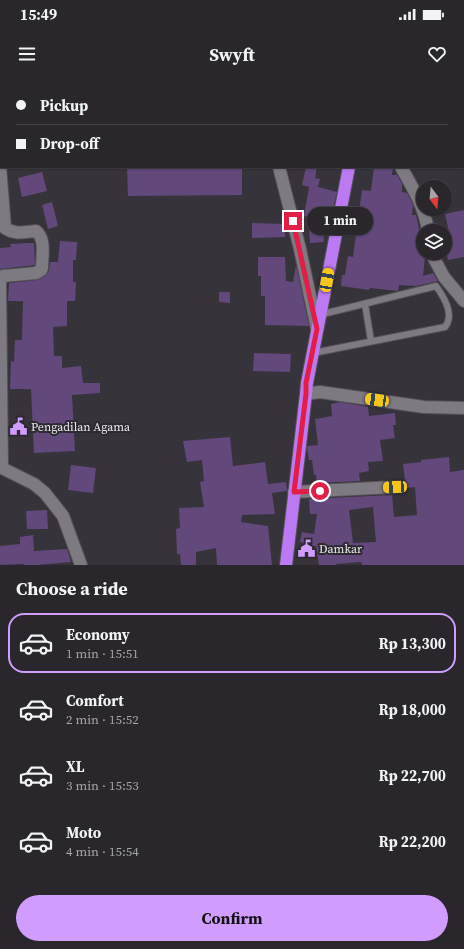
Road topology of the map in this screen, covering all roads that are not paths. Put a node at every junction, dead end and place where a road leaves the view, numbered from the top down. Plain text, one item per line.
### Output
1 (0, 142) edge
2 (0, 166) edge
3 (0, 168) edge
4 (279, 168) edge
5 (349, 168) edge
6 (402, 168) edge
7 (426, 224) edge
8 (435, 260) edge
9 (0, 281) edge
10 (464, 301) edge
11 (365, 304) junction
12 (320, 315) junction
13 (317, 329) junction
14 (371, 341) junction
15 (313, 352) junction
16 (306, 394) junction
17 (464, 408) edge
18 (1, 468) edge
19 (395, 487) dead end
20 (294, 492) junction
21 (81, 565) edge
22 (286, 565) edge

1 - 2 street
3 - 9 street
4 - 13 street
5 - 12 highway
6 - 7 street
8 - 10 street
9 - 18 street
11 - 12 lane
11 - 14 lane
11 - 14 lane
12 - 13 highway
13 - 15 highway
14 - 15 lane
15 - 16 highway
16 - 17 street
16 - 20 highway
18 - 21 street
19 - 20 street
20 - 22 highway

